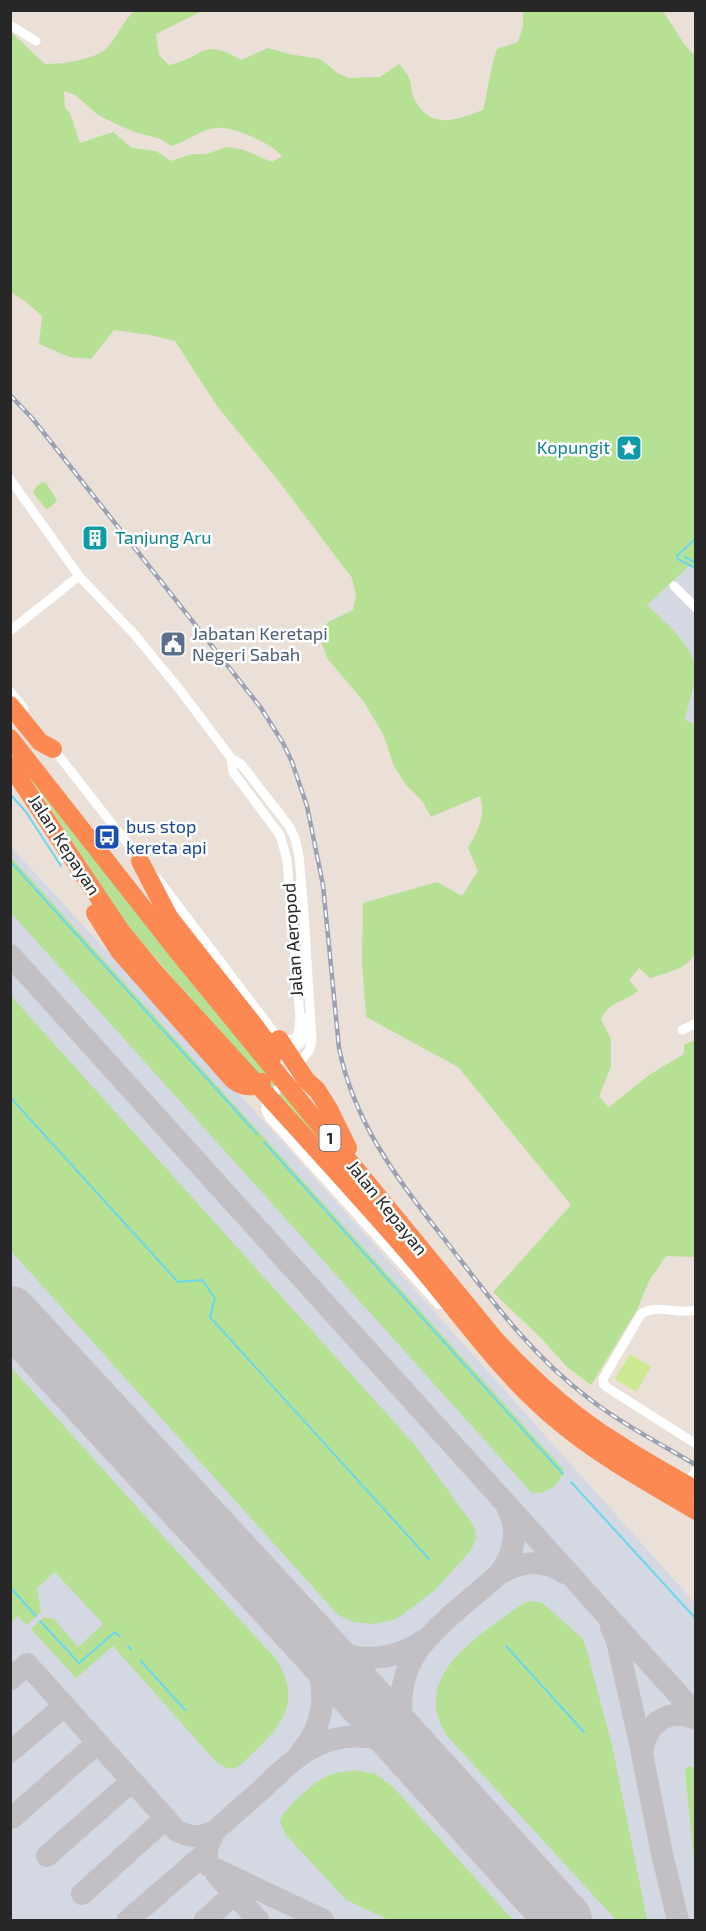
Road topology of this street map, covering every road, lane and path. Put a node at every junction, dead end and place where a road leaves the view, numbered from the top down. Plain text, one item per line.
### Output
1 (10, 25) edge
2 (36, 41) dead end
3 (10, 479) edge
4 (79, 576) junction
5 (674, 586) dead end
6 (696, 608) edge
7 (10, 631) edge
8 (10, 691) edge
9 (10, 705) edge
10 (10, 738) edge
11 (53, 748) junction
12 (231, 758) junction
13 (10, 765) edge
14 (70, 855) junction
15 (140, 861) joint
16 (309, 994) junction
17 (696, 1023) edge
18 (682, 1030) dead end
19 (272, 1040) junction
20 (306, 1080) junction
21 (341, 1151) junction
22 (372, 1188) junction
23 (450, 1305) junction
24 (696, 1310) edge
25 (696, 1444) edge
26 (693, 1482) edge
27 (696, 1511) edge

1 - 2 street
3 - 4 street, Jalan Aeropod
4 - 7 street
4 - 12 street, Jalan Aeropod
5 - 6 street
8 - 11 street
9 - 11 highway
10 - 21 highway, Jalan Kepayan / 1
11 - 15 street
12 - 16 street
12 - 19 street, Jalan Aeropod
13 - 14 highway, Jalan Kepayan / 1
14 - 19 highway
14 - 23 highway, Jalan Kepayan / 1
15 - 19 highway
16 - 19 street
16 - 23 street
17 - 18 street
19 - 20 highway
20 - 21 highway
20 - 22 highway
21 - 22 highway, Jalan Kepayan / 1
22 - 26 highway, Jalan Kepayan / 1
23 - 27 highway, Jalan Kepayan / 1
24 - 25 street

